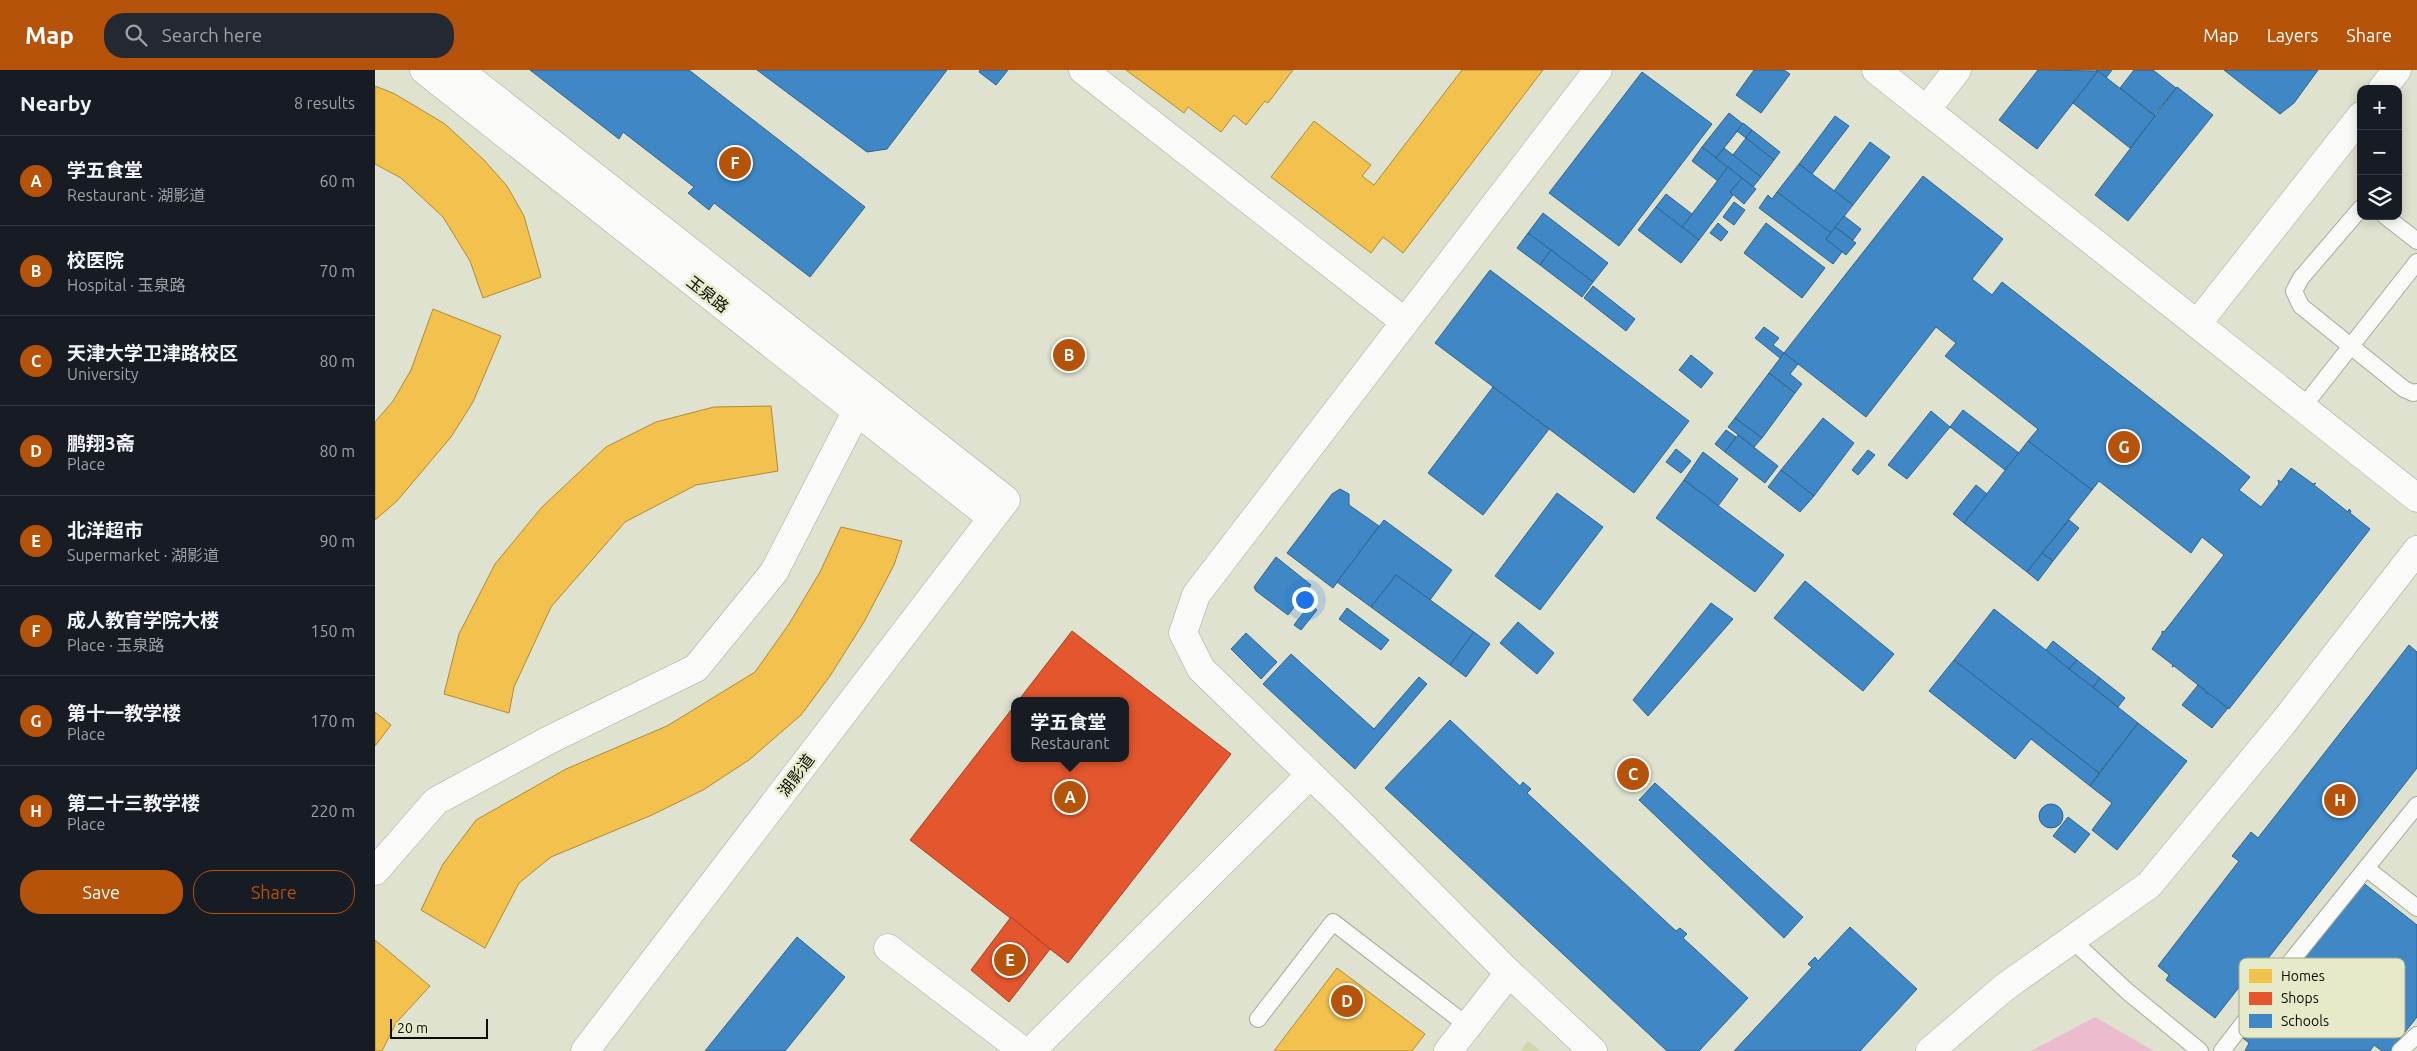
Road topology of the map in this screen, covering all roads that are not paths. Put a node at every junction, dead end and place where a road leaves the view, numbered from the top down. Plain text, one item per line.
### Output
1 (424, 70) edge
2 (459, 70) edge
3 (1083, 70) edge
4 (1598, 70) edge
5 (1876, 70) edge
6 (1957, 70) edge
7 (2397, 70) edge
8 (2385, 85) edge
9 (1927, 109) junction
10 (2357, 121) edge
11 (2357, 213) edge
12 (2390, 220) edge
13 (2417, 241) edge
14 (2417, 262) edge
15 (1405, 322) junction
16 (2197, 324) junction
17 (2350, 346) junction
18 (2417, 392) edge
19 (862, 401) junction
20 (2303, 407) junction
21 (2417, 498) edge
22 (999, 509) joint
23 (2417, 550) edge
24 (1310, 775) junction
25 (2417, 805) edge
26 (2366, 868) junction
27 (375, 871) edge
28 (2417, 908) edge
29 (2071, 940) junction
30 (888, 948) dead end
31 (2295, 958) edge
32 (1509, 973) junction
33 (1258, 1019) dead end
34 (1468, 1026) junction
35 (2239, 1029) edge
36 (2417, 1036) edge
37 (585, 1051) edge
38 (1023, 1051) edge
39 (1031, 1051) edge
40 (1448, 1051) edge
41 (1593, 1051) edge
42 (1931, 1051) edge
43 (2200, 1051) edge
44 (2222, 1051) edge
45 (2400, 1051) edge

1 - 19 street, 玉泉路
2 - 19 street, 玉泉路
3 - 15 street
4 - 15 street
5 - 9 street
6 - 9 street
7 - 8 street
9 - 16 street
10 - 16 street
11 - 17 lane
12 - 13 lane
14 - 17 lane
15 - 24 street
16 - 20 street
17 - 18 lane
17 - 20 lane
19 - 22 street, 玉泉路
19 - 27 street
20 - 21 street
22 - 37 street, 湖影道
23 - 29 street
24 - 32 street
24 - 39 street
25 - 26 lane
26 - 28 lane
26 - 31 lane
29 - 42 street
29 - 43 lane
30 - 38 street
32 - 34 street
32 - 41 street
33 - 34 lane
34 - 40 street
35 - 44 lane
36 - 45 lane

